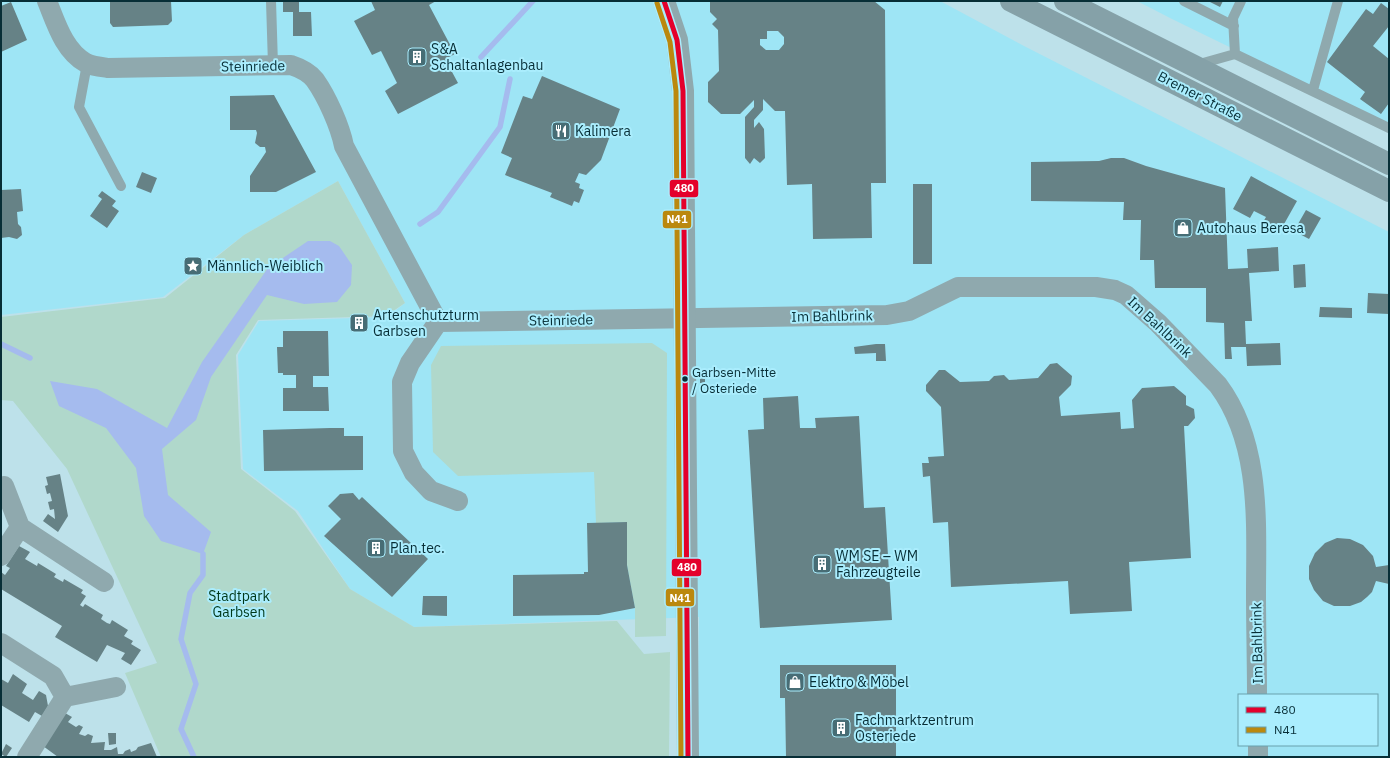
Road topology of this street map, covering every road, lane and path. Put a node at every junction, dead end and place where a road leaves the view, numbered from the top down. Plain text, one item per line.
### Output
1 (47, 1) edge
2 (271, 1) edge
3 (664, 1) edge
4 (1012, 1) edge
5 (1065, 1) edge
6 (1184, 1) edge
7 (1241, 1) edge
8 (1338, 1) edge
9 (1234, 26) junction
10 (1235, 54) junction
11 (87, 64) junction
12 (273, 65) junction
13 (1192, 66) junction
14 (1313, 90) junction
15 (1389, 128) edge
16 (1389, 164) edge
17 (121, 186) dead end
18 (1389, 191) edge
19 (684, 318) junction
20 (438, 322) junction
21 (4, 486) dead end
22 (458, 501) dead end
23 (20, 527) junction
24 (1, 556) edge
25 (104, 582) dead end
26 (1, 643) edge
27 (116, 687) dead end
28 (1257, 694) edge
29 (65, 697) junction
30 (1258, 746) edge
31 (28, 757) edge
32 (688, 757) edge
33 (1258, 757) edge

1 - 11 street
2 - 12 lane
3 - 19 street
4 - 18 main road, Bremer Straße
5 - 13 main road, Bremer Straße
6 - 9 lane
7 - 9 lane
8 - 14 lane
9 - 10 lane
10 - 13 lane
10 - 14 lane
11 - 12 street, Steinriede
11 - 17 lane
12 - 20 street, Steinriede
13 - 16 main road, Bremer Straße
14 - 15 lane
19 - 20 street, Steinriede
19 - 28 street, Im Bahlbrink
19 - 32 street
20 - 22 street
21 - 23 street
23 - 24 street
23 - 25 street
26 - 29 street
27 - 29 street
29 - 31 street
30 - 33 street

